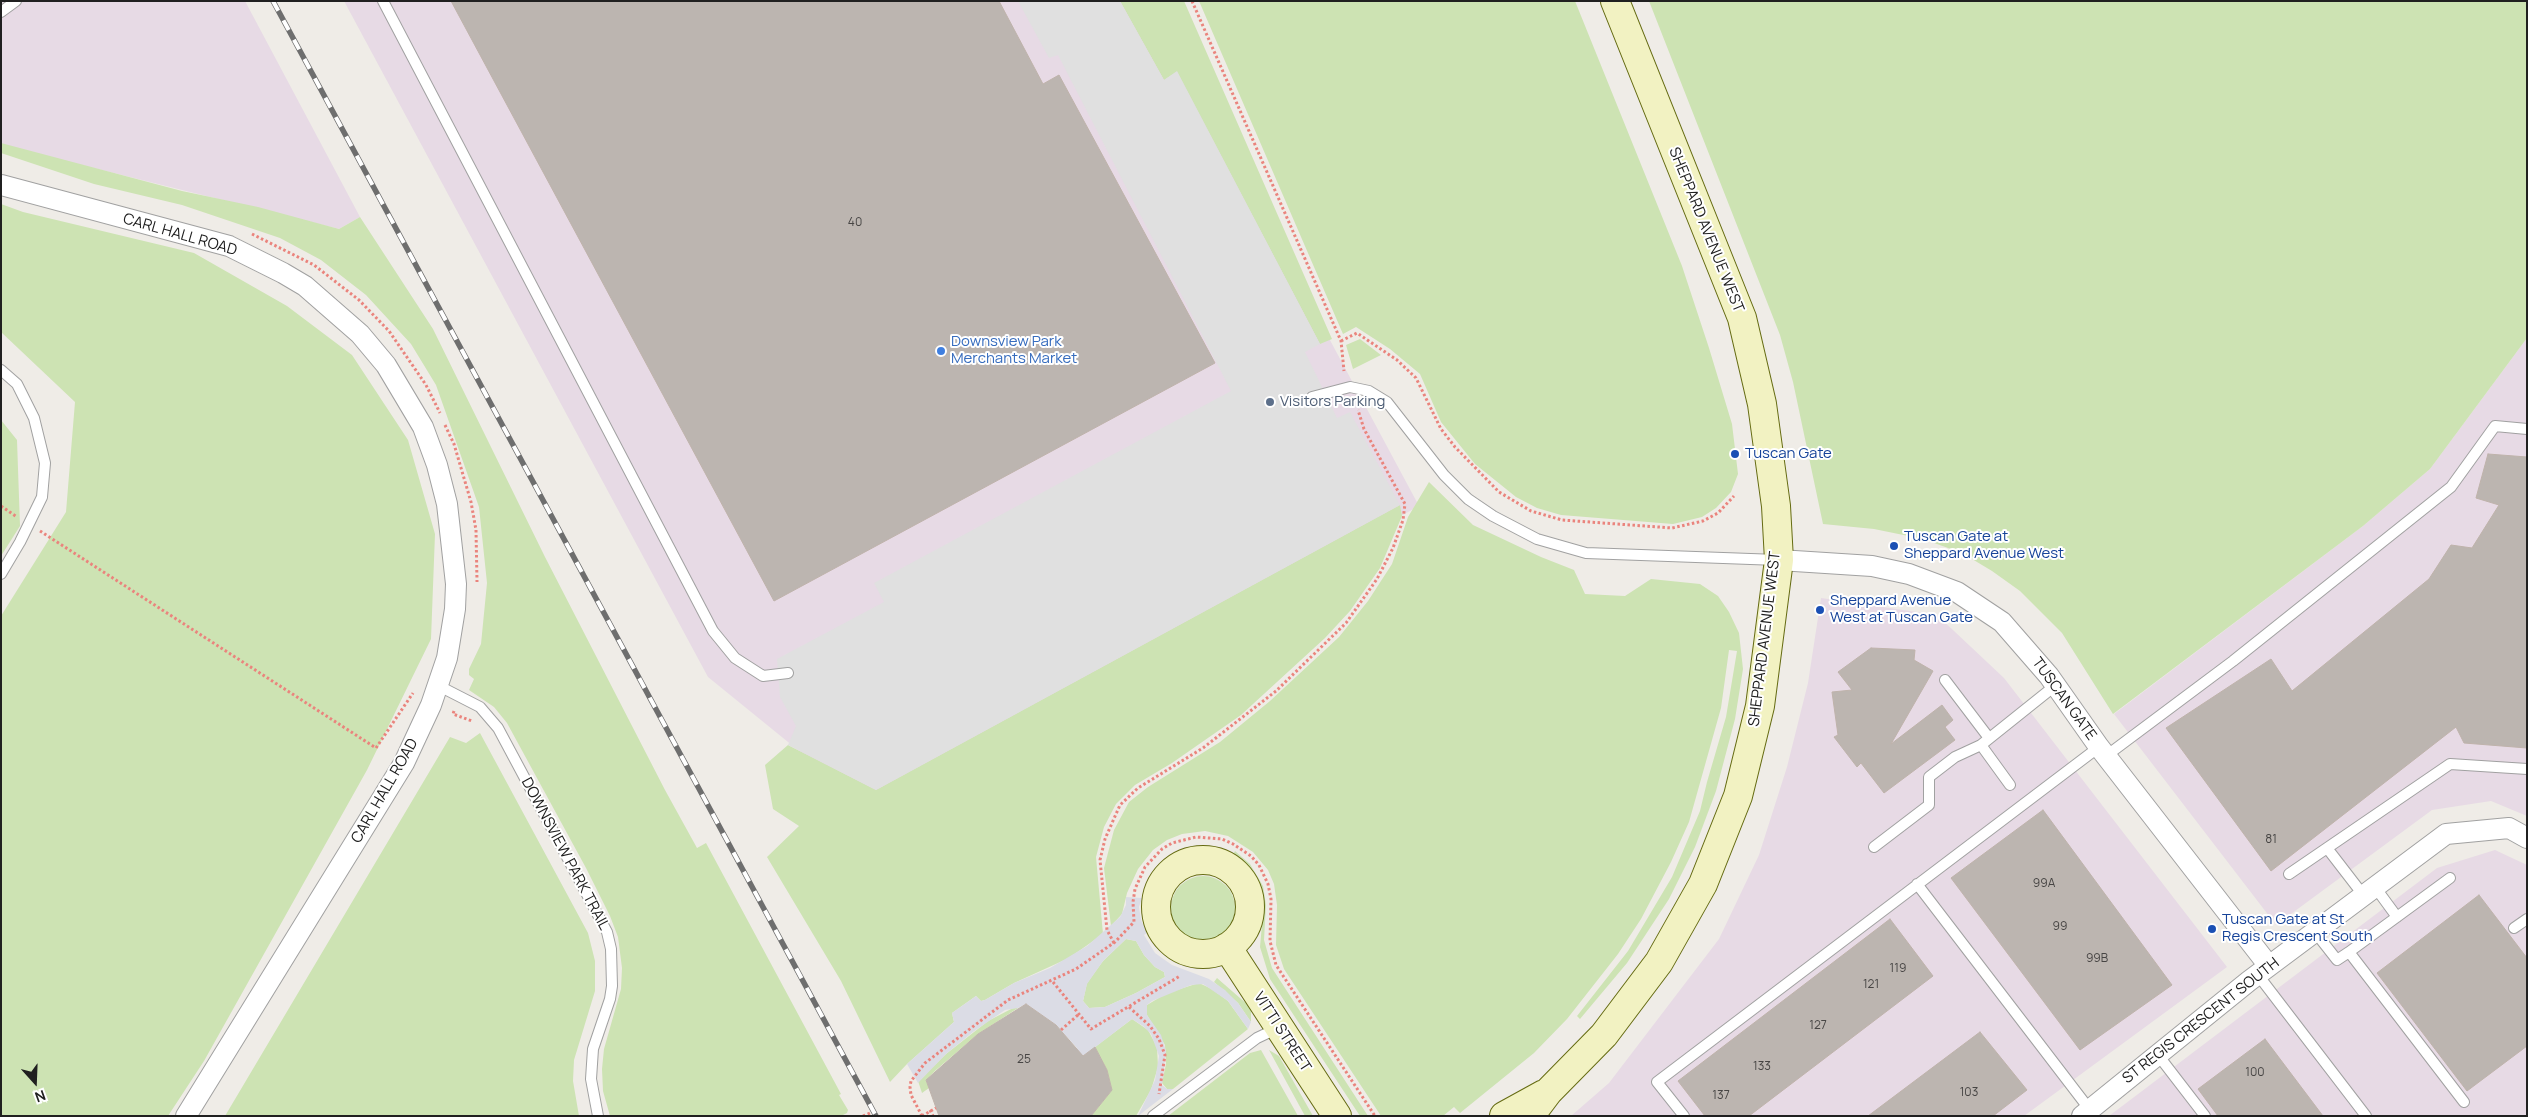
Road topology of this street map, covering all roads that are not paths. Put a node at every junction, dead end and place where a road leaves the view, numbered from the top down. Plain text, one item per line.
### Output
1 (16, 1) edge
2 (382, 1) edge
3 (1615, 1) edge
4 (1, 12) edge
5 (1, 185) edge
6 (1, 370) edge
7 (1312, 396) dead end
8 (2527, 429) edge
9 (1779, 560) junction
10 (1, 574) edge
11 (788, 673) dead end
12 (1945, 680) dead end
13 (2056, 685) junction
14 (439, 686) junction
15 (1985, 742) junction
16 (2102, 751) junction
17 (2527, 769) edge
18 (2010, 785) dead end
19 (2527, 838) edge
20 (1874, 847) dead end
21 (2327, 848) junction
22 (2289, 874) dead end
23 (2450, 878) dead end
24 (1917, 884) junction
25 (2370, 891) junction
26 (2397, 917) junction
27 (2527, 919) edge
28 (2514, 928) dead end
29 (2315, 932) junction
30 (1227, 947) dead end
31 (2349, 952) junction
32 (2263, 971) junction
33 (1279, 1028) junction
34 (2158, 1055) junction
35 (1548, 1092) junction
36 (2464, 1102) dead end
37 (2086, 1113) edge
38 (186, 1116) edge
39 (598, 1116) edge
40 (1152, 1116) edge
41 (1337, 1116) edge
42 (1504, 1116) edge
43 (1530, 1116) edge
44 (1684, 1116) edge
45 (2205, 1116) edge
46 (2366, 1116) edge

1 - 4 lane
2 - 11 lane
3 - 9 main road, SHEPPARD AVENUE WEST
5 - 14 street, CARL HALL ROAD
6 - 10 lane
7 - 9 lane
8 - 16 lane
9 - 13 street, TUSCAN GATE
9 - 35 main road, SHEPPARD AVENUE WEST
12 - 15 lane
13 - 15 lane
13 - 16 street, TUSCAN GATE
14 - 38 street, CARL HALL ROAD
14 - 39 lane, DOWNSVIEW PARK TRAIL
15 - 18 lane
15 - 20 lane
16 - 24 lane
16 - 32 street, TUSCAN GATE
17 - 21 lane
19 - 25 street, ST REGIS CRESCENT SOUTH
21 - 22 lane
21 - 25 lane
23 - 26 lane
24 - 37 lane
24 - 44 lane
25 - 26 lane
25 - 29 street, ST REGIS CRESCENT SOUTH
26 - 31 lane
27 - 28 lane
29 - 31 lane
29 - 32 street, ST REGIS CRESCENT SOUTH
30 - 33 main road, VITTI STREET
31 - 36 lane
32 - 34 street, ST REGIS CRESCENT SOUTH
32 - 46 lane
33 - 40 lane
33 - 41 main road, VITTI STREET
34 - 37 street, ST REGIS CRESCENT SOUTH
34 - 45 lane
35 - 42 main road, SHEPPARD AVENUE WEST
35 - 43 main road, SHEPPARD AVENUE WEST

